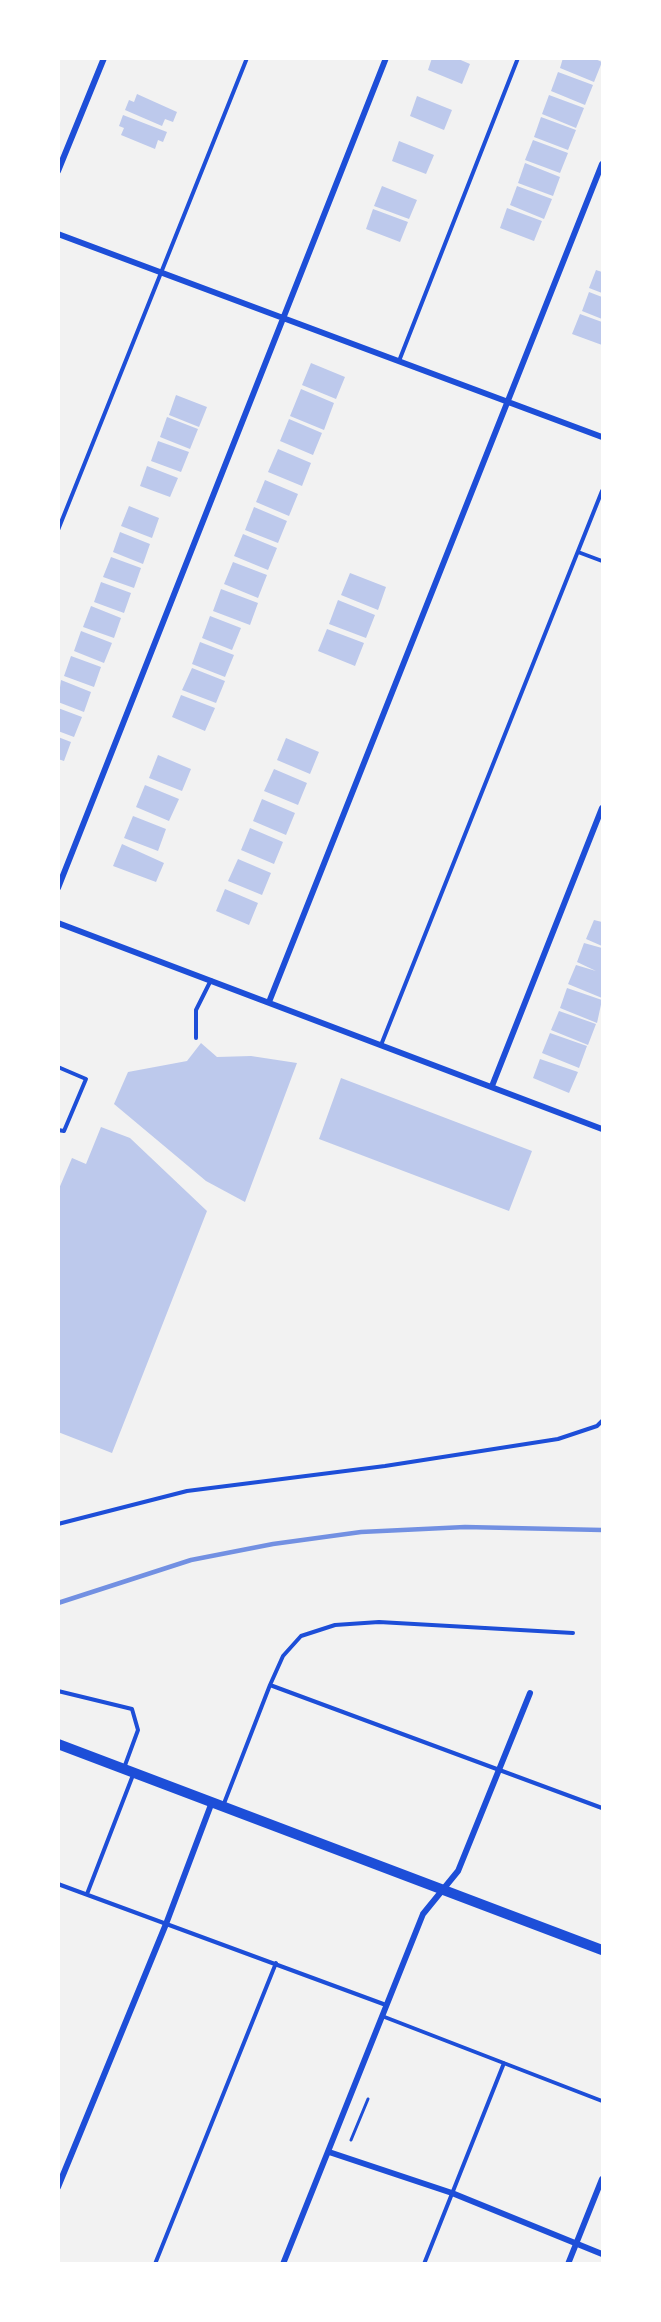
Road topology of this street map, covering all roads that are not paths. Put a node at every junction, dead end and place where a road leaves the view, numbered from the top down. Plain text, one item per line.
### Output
1 (104, 58) edge
2 (247, 58) edge
3 (386, 58) edge
4 (518, 58) edge
5 (603, 164) edge
6 (58, 171) edge
7 (58, 234) edge
8 (160, 273) junction
9 (284, 319) junction
10 (399, 361) junction
11 (508, 403) junction
12 (603, 437) edge
13 (603, 491) edge
14 (58, 530) edge
15 (578, 552) junction
16 (603, 561) edge
17 (603, 808) edge
18 (58, 888) edge
19 (58, 923) edge
20 (211, 980) junction
21 (269, 1002) junction
22 (196, 1038) dead end
23 (381, 1045) junction
24 (58, 1067) edge
25 (492, 1086) junction
26 (603, 1129) edge
27 (58, 1130) edge
28 (603, 1421) edge
29 (58, 1524) edge
30 (573, 1634) dead end
31 (270, 1685) junction
32 (58, 1691) edge
33 (530, 1693) dead end
34 (58, 1744) edge
35 (499, 1769) junction
36 (129, 1771) junction
37 (212, 1802) junction
38 (223, 1807) junction
39 (603, 1808) edge
40 (58, 1884) edge
41 (442, 1889) junction
42 (87, 1894) junction
43 (166, 1924) junction
44 (603, 1950) edge
45 (276, 1963) junction
46 (386, 2006) junction
47 (382, 2016) junction
48 (504, 2063) junction
49 (603, 2101) edge
50 (329, 2152) junction
51 (603, 2179) edge
52 (58, 2187) edge
53 (452, 2193) junction
54 (576, 2243) junction
55 (603, 2254) edge
56 (155, 2264) edge
57 (283, 2264) edge
58 (424, 2264) edge
59 (568, 2264) edge

1 - 6 street
2 - 8 lane
3 - 9 street
4 - 10 lane
5 - 11 street
7 - 8 street
8 - 9 street
8 - 14 lane
9 - 10 street
9 - 18 street
10 - 11 street
11 - 12 street
11 - 21 street
13 - 15 lane
15 - 16 lane
15 - 23 lane
17 - 25 street
19 - 20 street
20 - 21 street
20 - 22 lane
21 - 23 street
23 - 25 street
24 - 27 lane
25 - 26 street
28 - 29 lane
30 - 31 lane
31 - 35 lane
31 - 38 lane
32 - 36 lane
33 - 35 street
34 - 36 street
35 - 39 lane
35 - 41 street
36 - 37 street
36 - 42 lane
37 - 38 street
37 - 43 street
38 - 41 street
40 - 42 lane
41 - 44 street
41 - 46 street
42 - 43 lane
43 - 45 lane
43 - 52 street
45 - 46 lane
45 - 56 lane
46 - 47 street
47 - 48 lane
47 - 50 street
48 - 49 lane
48 - 53 lane
50 - 53 street
50 - 57 street
51 - 54 street
53 - 54 street
53 - 58 lane
54 - 55 street
54 - 59 street

